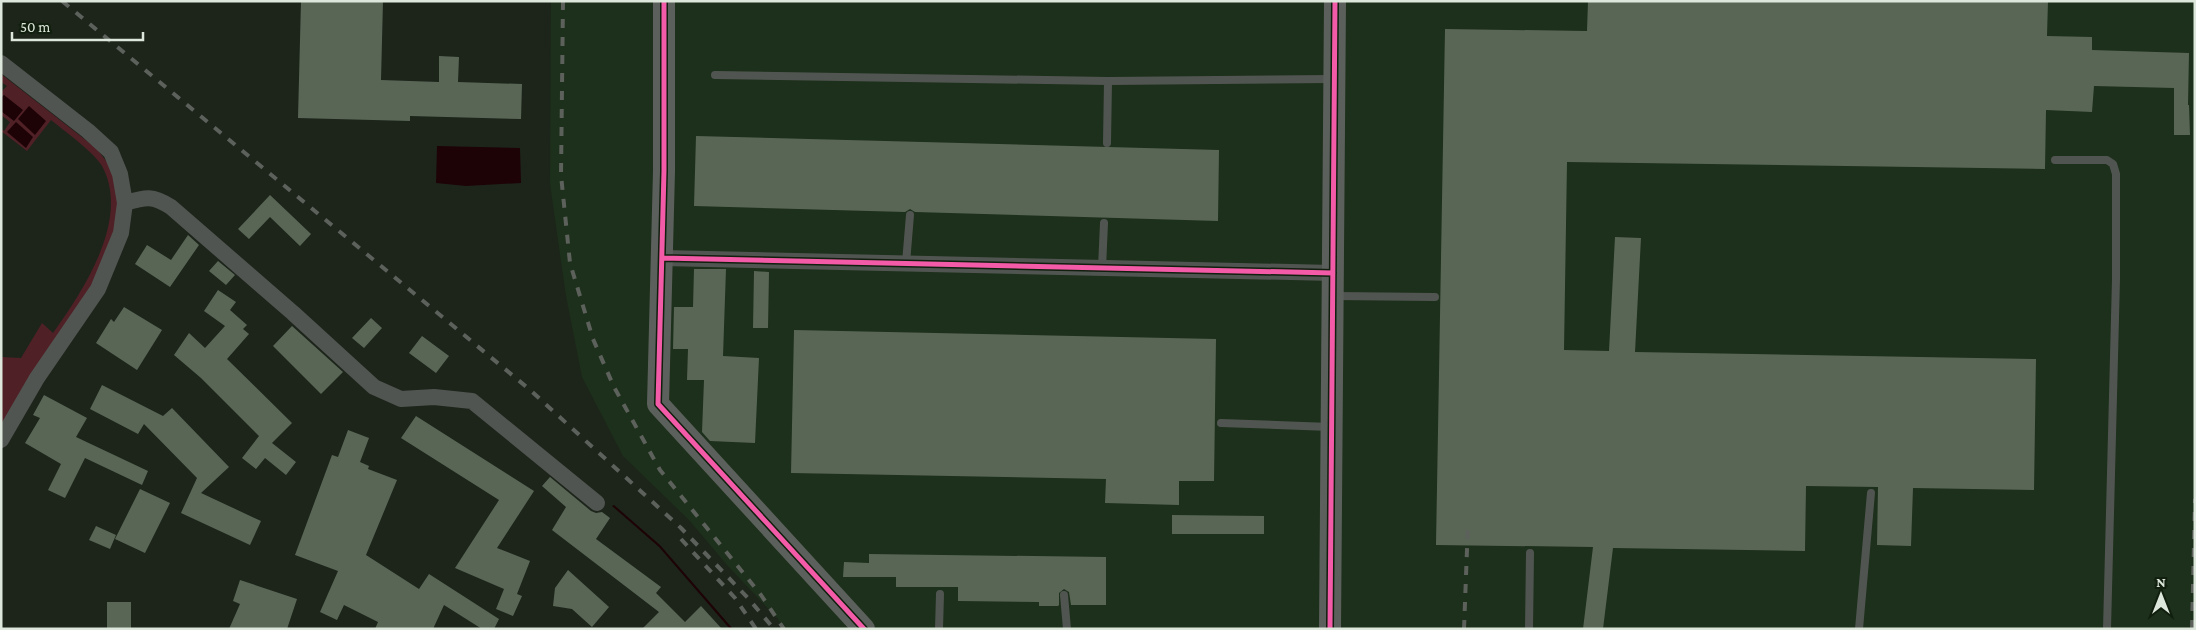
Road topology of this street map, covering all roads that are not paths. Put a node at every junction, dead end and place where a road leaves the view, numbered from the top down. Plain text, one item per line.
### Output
1 (664, 1) edge
2 (1335, 1) edge
3 (1, 62) edge
4 (715, 76) dead end
5 (1335, 79) junction
6 (1108, 81) junction
7 (1107, 143) dead end
8 (2055, 160) dead end
9 (125, 203) junction
10 (910, 215) dead end
11 (1104, 223) dead end
12 (662, 258) junction
13 (906, 263) junction
14 (1102, 268) junction
15 (1333, 273) junction
16 (1333, 296) junction
17 (1435, 297) dead end
18 (1220, 423) dead end
19 (1332, 427) junction
20 (1, 440) edge
21 (1871, 493) dead end
22 (597, 503) dead end
23 (1530, 553) dead end
24 (940, 594) dead end
25 (1064, 595) dead end
26 (864, 629) edge
27 (939, 629) edge
28 (1067, 629) edge
29 (1330, 629) edge
30 (1529, 629) edge
31 (1859, 629) edge
32 (2107, 629) edge

1 - 12 street
2 - 5 street
3 - 9 street
4 - 6 lane
5 - 6 lane
5 - 15 street
6 - 7 lane
8 - 32 lane
9 - 20 street
9 - 22 street
10 - 13 lane
11 - 14 lane
12 - 13 street
12 - 26 street
13 - 14 street
14 - 15 street
15 - 16 street
16 - 17 lane
16 - 19 street
18 - 19 lane
19 - 29 street
21 - 31 lane
23 - 30 lane
24 - 27 lane
25 - 28 lane

